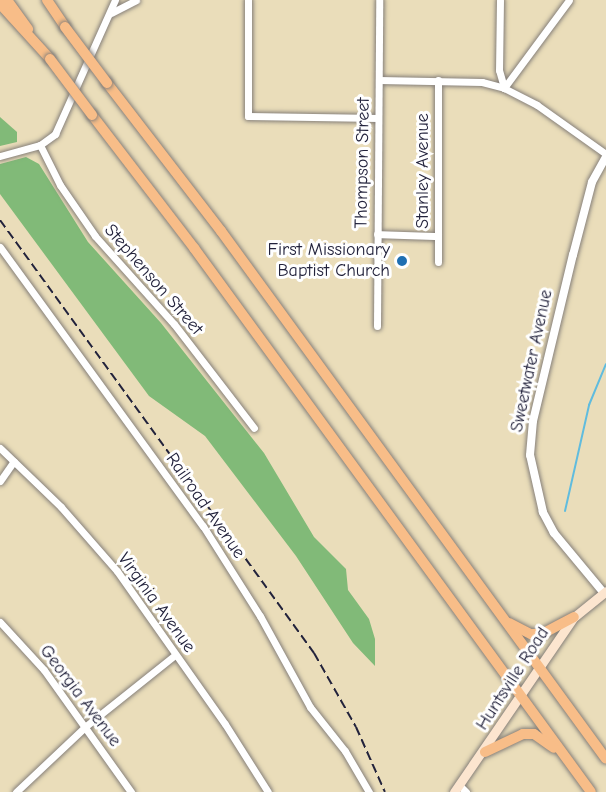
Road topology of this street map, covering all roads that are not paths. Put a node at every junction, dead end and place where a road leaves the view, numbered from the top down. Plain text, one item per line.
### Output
1 (7, 0) edge
2 (115, 0) edge
3 (136, 0) edge
4 (248, 0) edge
5 (379, 0) edge
6 (500, 0) edge
7 (569, 0) edge
8 (47, 2) edge
9 (0, 4) edge
10 (111, 13) junction
11 (32, 37) junction
12 (379, 80) junction
13 (438, 80) junction
14 (504, 88) junction
15 (378, 118) junction
16 (40, 145) junction
17 (0, 156) edge
18 (606, 156) edge
19 (377, 234) junction
20 (438, 236) junction
21 (0, 247) edge
22 (438, 262) dead end
23 (378, 326) dead end
24 (254, 428) dead end
25 (0, 448) edge
26 (14, 461) junction
27 (0, 481) edge
28 (605, 594) edge
29 (574, 617) junction
30 (503, 620) junction
31 (0, 622) edge
32 (175, 656) junction
33 (539, 668) junction
34 (521, 699) junction
35 (86, 726) junction
36 (485, 752) junction
37 (562, 753) junction
38 (606, 759) edge
39 (460, 790) edge
40 (16, 792) edge
41 (131, 792) edge
42 (268, 792) edge
43 (369, 792) edge
44 (591, 792) edge

1 - 11 main road
2 - 10 street
3 - 10 street
4 - 15 street
5 - 12 street, Thompson Street
6 - 14 street
7 - 14 street
8 - 30 main road, bridge
9 - 11 main road
10 - 16 street
11 - 34 main road, bridge
12 - 13 street
12 - 15 street, Thompson Street
13 - 14 street
13 - 20 street, Stanley Avenue
14 - 18 street
15 - 19 street, Thompson Street
16 - 17 street
16 - 24 street, Stephenson Street
18 - 28 street, Sweetwater Avenue
19 - 20 street
19 - 23 street, Thompson Street
20 - 22 street, Stanley Avenue
21 - 43 street, Railroad Avenue
25 - 26 street, Virginia Avenue
26 - 27 street
26 - 32 street, Virginia Avenue
28 - 29 main road, Huntsville Road
29 - 30 main road
29 - 33 main road, Huntsville Road
30 - 33 main road
31 - 35 street, Georgia Avenue
32 - 35 street
32 - 42 street, Virginia Avenue
33 - 34 main road, Huntsville Road
33 - 38 main road
34 - 36 main road, Huntsville Road
34 - 37 main road
35 - 40 street
35 - 41 street, Georgia Avenue
36 - 37 main road
36 - 39 main road, Huntsville Road
37 - 44 main road

